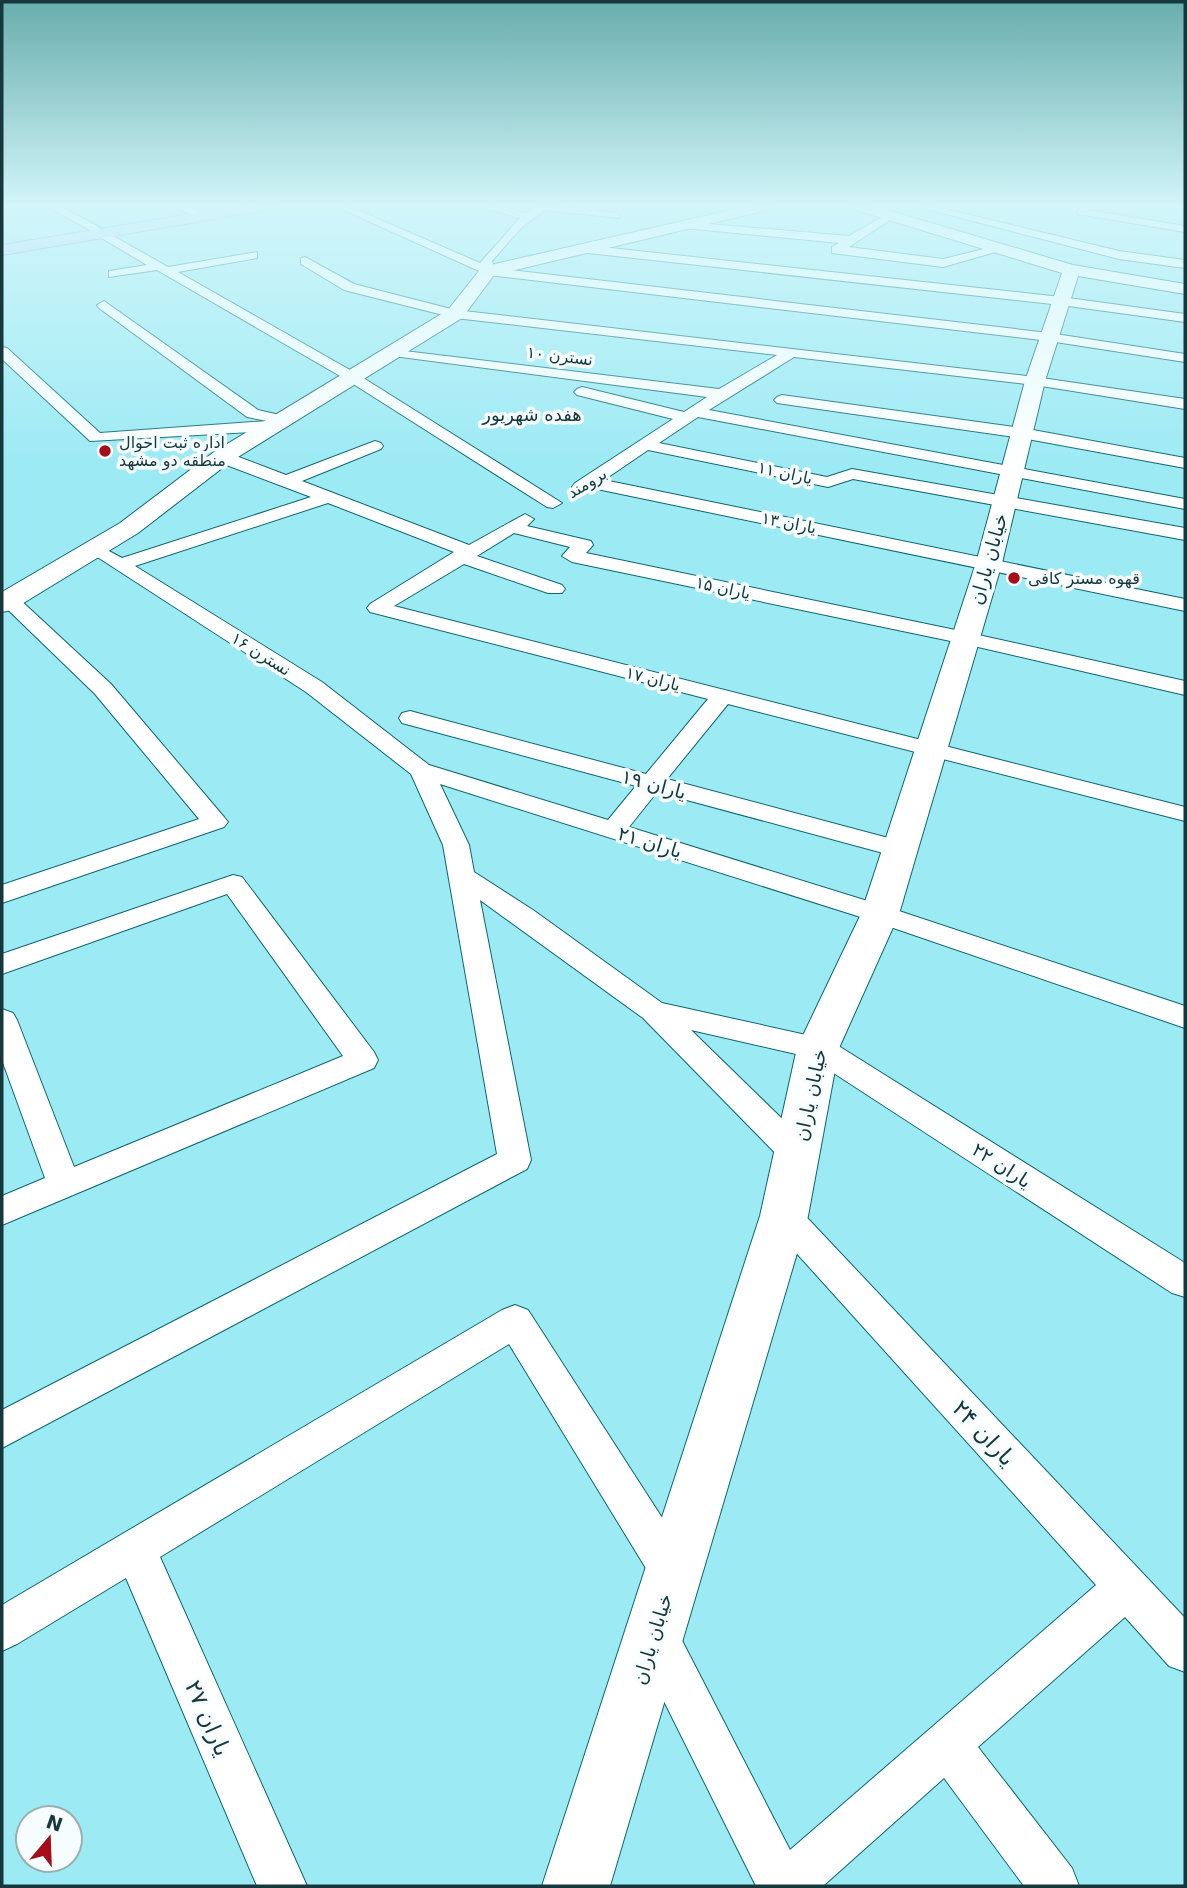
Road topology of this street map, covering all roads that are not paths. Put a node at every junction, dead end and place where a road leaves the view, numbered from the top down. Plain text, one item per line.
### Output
1 (200, 292) edge
2 (369, 292) edge
3 (467, 292) edge
4 (687, 292) edge
5 (996, 292) edge
6 (1059, 292) edge
7 (1077, 292) edge
8 (1094, 292) edge
9 (104, 305) dead end
10 (455, 314) junction
11 (1185, 318) edge
12 (2, 351) edge
13 (393, 352) junction
14 (793, 352) junction
15 (1185, 358) edge
16 (352, 377) junction
17 (1035, 381) junction
18 (573, 390) dead end
19 (722, 394) junction
20 (782, 400) dead end
21 (1185, 404) edge
22 (693, 415) junction
23 (276, 422) junction
24 (1021, 433) junction
25 (647, 445) junction
26 (375, 446) dead end
27 (222, 457) junction
28 (1185, 463) edge
29 (285, 482) junction
30 (589, 482) junction
31 (1008, 487) junction
32 (326, 498) junction
33 (553, 503) junction
34 (1185, 504) edge
35 (510, 527) junction
36 (1185, 534) edge
37 (94, 549) junction
38 (464, 554) junction
39 (989, 563) junction
40 (120, 565) junction
41 (555, 589) dead end
42 (5, 602) edge
43 (1185, 604) edge
44 (377, 608) joint
45 (965, 638) junction
46 (1185, 688) edge
47 (722, 697) junction
48 (410, 718) dead end
49 (930, 750) junction
50 (421, 770) junction
51 (652, 783) junction
52 (1185, 814) edge
53 (613, 830) junction
54 (898, 849) junction
55 (461, 875) junction
56 (2, 894) edge
57 (880, 914) junction
58 (2, 964) edge
59 (653, 1011) junction
60 (1185, 1017) edge
61 (2, 1020) edge
62 (818, 1048) junction
63 (797, 1154) junction
64 (64, 1184) junction
65 (2, 1211) edge
66 (784, 1216) junction
67 (1185, 1282) edge
68 (2, 1430) edge
69 (135, 1549) junction
70 (673, 1573) junction
71 (1127, 1587) junction
72 (2, 1629) edge
73 (654, 1633) junction
74 (1185, 1650) edge
75 (947, 1744) junction
76 (282, 1886) edge
77 (576, 1886) edge
78 (784, 1886) edge
79 (1054, 1886) edge

1 - 16 street
2 - 10 street
3 - 10 street
4 - 5 street
6 - 17 street, خیابان یاران
7 - 15 street
8 - 11 street
9 - 23 street
10 - 13 street
10 - 14 street
12 - 23 street
13 - 16 street
13 - 19 street, نسترن ۱۰
14 - 17 street
14 - 19 street, برومند
16 - 23 street
16 - 33 street
17 - 21 street
17 - 24 street, خیابان یاران
18 - 22 street
19 - 22 street, برومند
20 - 24 street
22 - 25 street, برومند
22 - 31 street
23 - 27 street
24 - 28 street
24 - 31 street, خیابان یاران
25 - 30 street, برومند
25 - 31 street, یاران ۱۱
26 - 29 street
27 - 29 street
27 - 37 street
29 - 32 street
30 - 33 street, برومند
30 - 39 street, یاران ۱۳
31 - 34 street
31 - 36 street
31 - 39 street, خیابان یاران
32 - 38 street
32 - 40 street
33 - 35 street, برومند
35 - 38 street, برومند
35 - 45 street, یاران ۱۵
37 - 40 street, نسترن ۱۶
37 - 42 street
38 - 41 street
38 - 44 street, برومند
39 - 43 street, یاران ۱۳
39 - 45 street, خیابان یاران
40 - 50 street, نسترن ۱۶
42 - 56 street
44 - 47 street, یاران ۱۷
45 - 46 street
45 - 49 street, خیابان یاران
47 - 49 street, یاران ۱۷
47 - 51 street
48 - 51 street, یاران ۱۹
49 - 52 street, یاران ۱۷
49 - 54 street, خیابان یاران
50 - 53 street, یاران ۲۱
50 - 55 street
51 - 53 street
51 - 54 street, یاران ۱۹
53 - 57 street, یاران ۲۱
54 - 57 street, خیابان یاران
55 - 59 street
55 - 68 street
57 - 60 street, یاران ۲۱
57 - 62 street, خیابان یاران
58 - 64 street
59 - 62 street, یاران ۲۲
59 - 63 street
61 - 64 street
62 - 63 street, خیابان یاران
62 - 67 street, یاران ۲۲
63 - 66 street, خیابان یاران
64 - 65 street
66 - 70 street, خیابان یاران
66 - 71 street, یاران ۲۴
69 - 70 street
69 - 72 street
69 - 76 street, یاران ۲۷
70 - 73 street, خیابان یاران
71 - 74 street, یاران ۲۴
71 - 75 street
73 - 77 street, خیابان یاران
73 - 78 street
75 - 78 street
75 - 79 street

